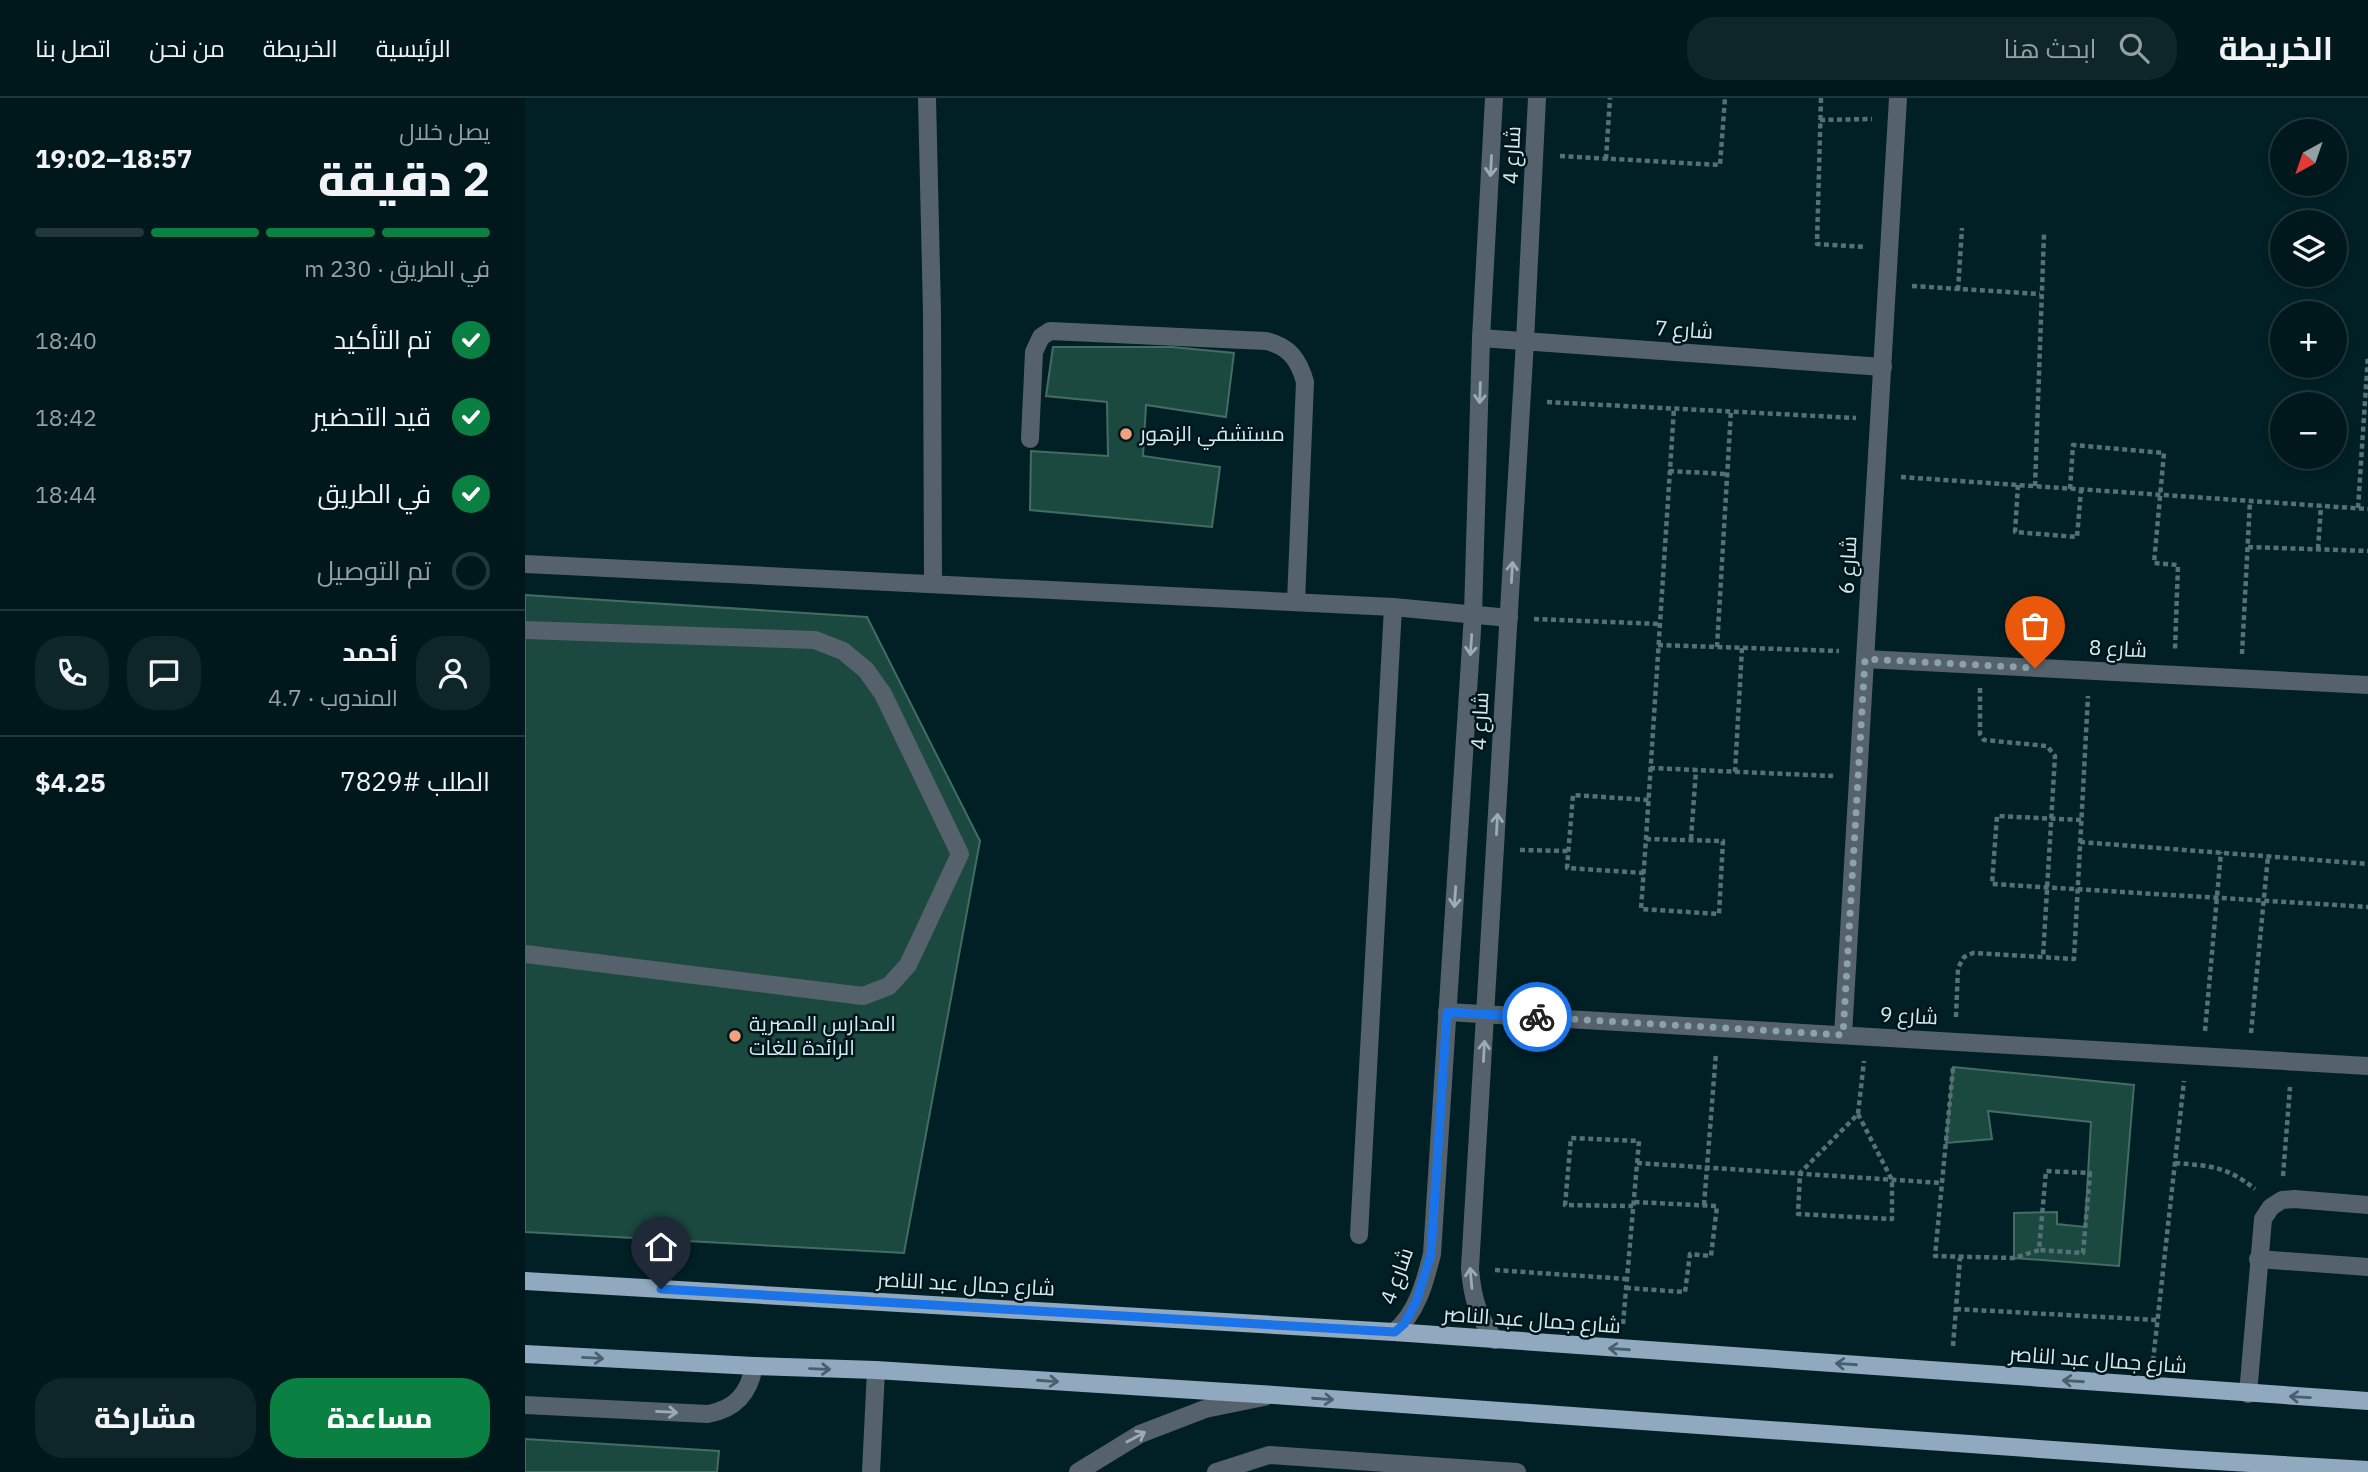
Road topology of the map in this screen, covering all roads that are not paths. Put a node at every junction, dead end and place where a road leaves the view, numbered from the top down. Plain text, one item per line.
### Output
1 (927, 98) edge
2 (1495, 98) edge
3 (1537, 98) edge
4 (1898, 98) edge
5 (1481, 338) junction
6 (1525, 341) junction
7 (1883, 367) junction
8 (1030, 439) dead end
9 (525, 564) edge
10 (933, 584) junction
11 (1296, 602) junction
12 (1393, 607) junction
13 (1473, 614) junction
14 (1509, 618) junction
15 (525, 630) edge
16 (1865, 655) junction
17 (2368, 685) edge
18 (525, 954) edge
19 (1447, 1012) junction
20 (1486, 1013) junction
21 (1843, 1035) junction
22 (2368, 1066) edge
23 (2368, 1205) edge
24 (1359, 1235) dead end
25 (2258, 1259) junction
26 (2368, 1268) edge
27 (525, 1280) edge
28 (1395, 1332) junction
29 (1496, 1340) junction
30 (525, 1354) edge
31 (754, 1366) junction
32 (876, 1370) junction
33 (2248, 1394) junction
34 (1274, 1395) junction
35 (2368, 1401) edge
36 (525, 1405) edge
37 (2186, 1466) edge
38 (2368, 1470) edge
39 (871, 1472) edge
40 (1077, 1472) edge
41 (1216, 1472) edge
42 (1517, 1472) edge

1 - 10 street
2 -> 5 street, شارع 4
3 - 6 street, شارع 4
4 - 7 street, شارع 6
5 - 6 street, شارع 7
5 -> 13 street, شارع 4
6 - 7 street, شارع 7
14 -> 6 street, شارع 4
7 - 16 street, شارع 6
8 - 11 street
9 - 10 street
10 - 11 street
11 - 12 street
12 - 13 street
12 - 24 street
13 - 14 street
13 -> 19 street, شارع 4
20 -> 14 street, شارع 4
15 - 18 street
16 - 17 street, شارع 8
16 - 21 street, شارع 6
19 - 20 street, شارع 9
19 - 28 street, شارع 4
20 - 21 street, شارع 9
29 -> 20 street, شارع 4
21 - 22 street, شارع 9
23 - 25 street
25 - 26 street
25 - 33 street
27 - 28 main road, شارع جمال عبد الناصر
28 - 29 main road, شارع جمال عبد الناصر
33 -> 29 main road, شارع جمال عبد الناصر
30 -> 31 main road
31 -> 32 main road
36 -> 31 street
32 -> 34 main road
32 - 39 street
35 -> 33 main road, شارع جمال عبد الناصر
34 -> 37 main road
40 -> 34 street
37 - 38 main road
41 - 42 street

